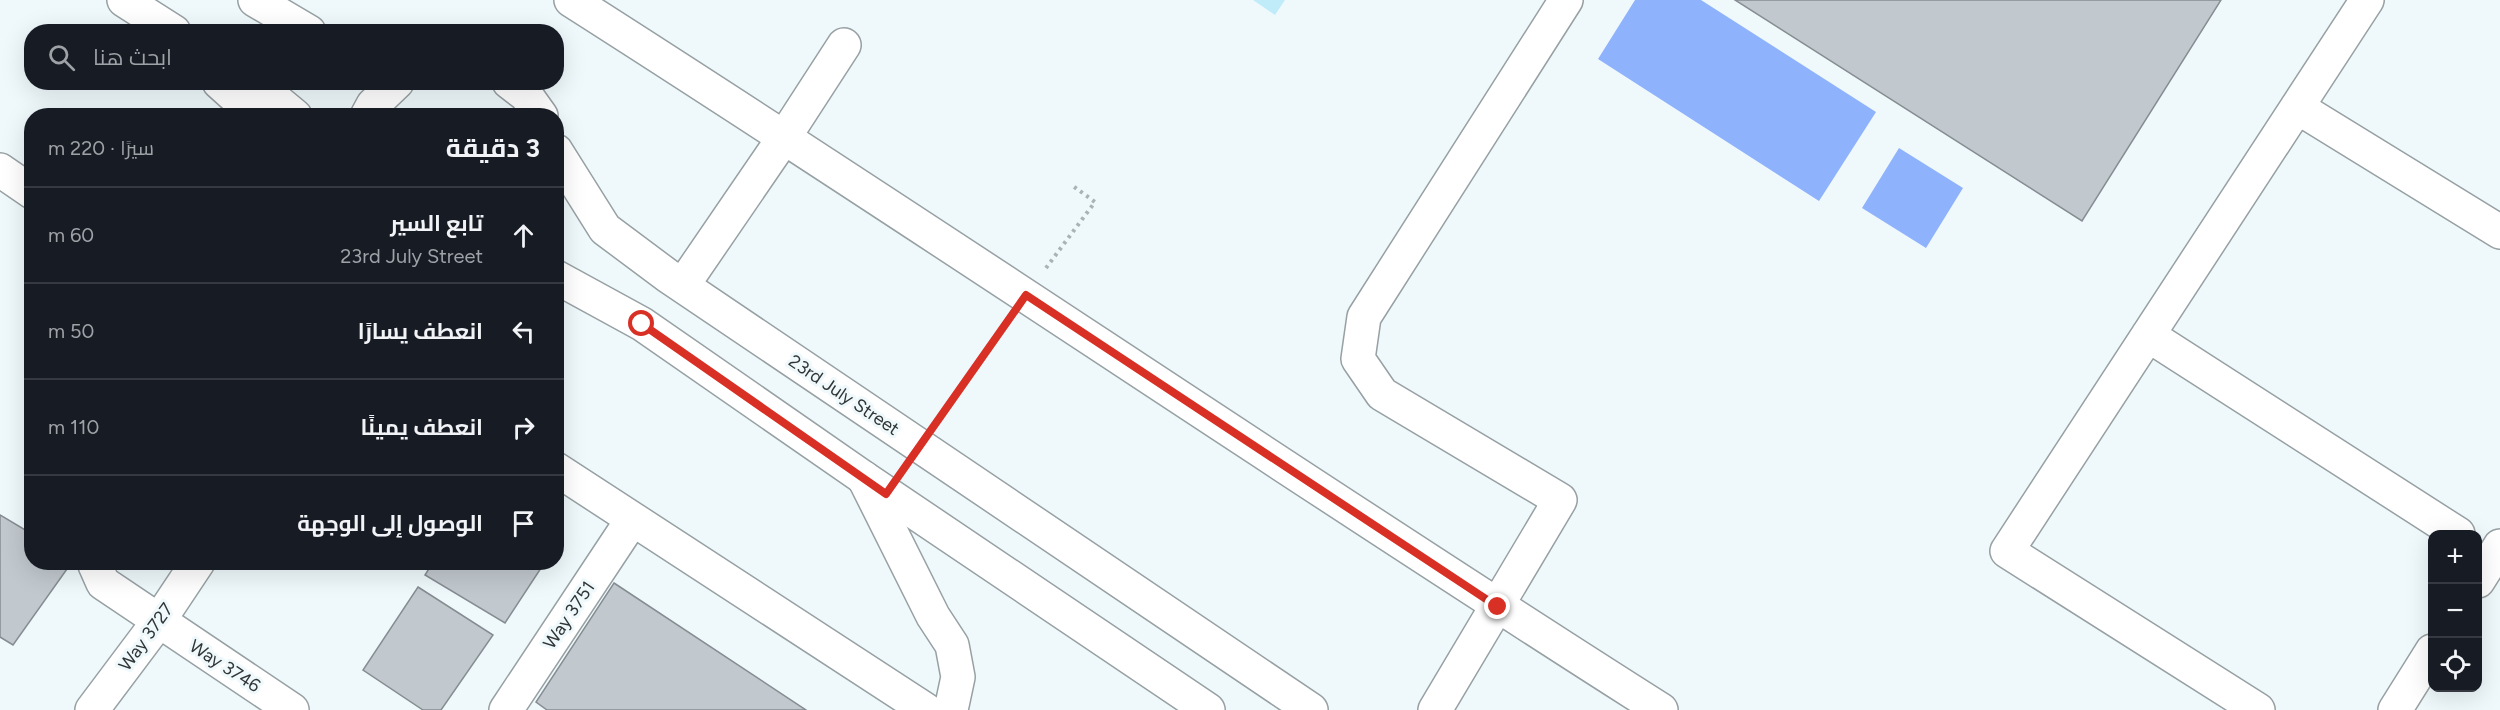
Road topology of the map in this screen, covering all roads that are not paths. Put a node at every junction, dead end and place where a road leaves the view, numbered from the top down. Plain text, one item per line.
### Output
1 (255, 0) edge
2 (572, 0) edge
3 (1566, 0) edge
4 (2367, 0) edge
5 (131, 4) edge
6 (154, 24) edge
7 (162, 24) edge
8 (296, 24) edge
9 (844, 45) dead end
10 (228, 90) edge
11 (264, 90) edge
12 (389, 90) edge
13 (519, 90) edge
14 (2297, 107) junction
15 (244, 108) edge
16 (285, 108) edge
17 (372, 108) edge
18 (535, 108) edge
19 (785, 136) junction
20 (564, 164) edge
21 (0, 170) edge
22 (24, 186) edge
23 (2500, 232) edge
24 (564, 281) edge
25 (683, 285) junction
26 (2148, 335) junction
27 (564, 474) edge
28 (864, 478) junction
29 (632, 519) junction
30 (2452, 530) edge
31 (96, 570) edge
32 (193, 570) edge
33 (1498, 607) junction
34 (158, 622) junction
35 (2428, 659) edge
36 (92, 710) edge
37 (292, 710) edge
38 (506, 710) edge
39 (926, 710) edge
40 (951, 710) edge
41 (1208, 710) edge
42 (1311, 710) edge
43 (1434, 710) edge
44 (1660, 710) edge
45 (2258, 710) edge
46 (2395, 710) edge

1 - 8 main road
2 - 19 main road
3 - 33 main road
4 - 14 main road
5 - 6 main road
5 - 7 main road
9 - 19 main road
10 - 15 main road
11 - 16 main road
12 - 17 main road
13 - 18 main road
14 - 23 main road
14 - 26 main road
19 - 25 main road
19 - 33 main road
20 - 25 main road, 23rd July Street
21 - 22 main road
24 - 28 main road
25 - 42 main road, 23rd July Street
26 - 30 main road
26 - 45 main road
27 - 29 main road
28 - 40 main road
28 - 41 main road
29 - 38 main road, Way 3751
29 - 39 main road
31 - 34 main road, Way 3746
32 - 34 main road, Way 3727
33 - 43 main road
33 - 44 main road
34 - 36 main road, Way 3727
34 - 37 main road, Way 3746
35 - 46 main road

